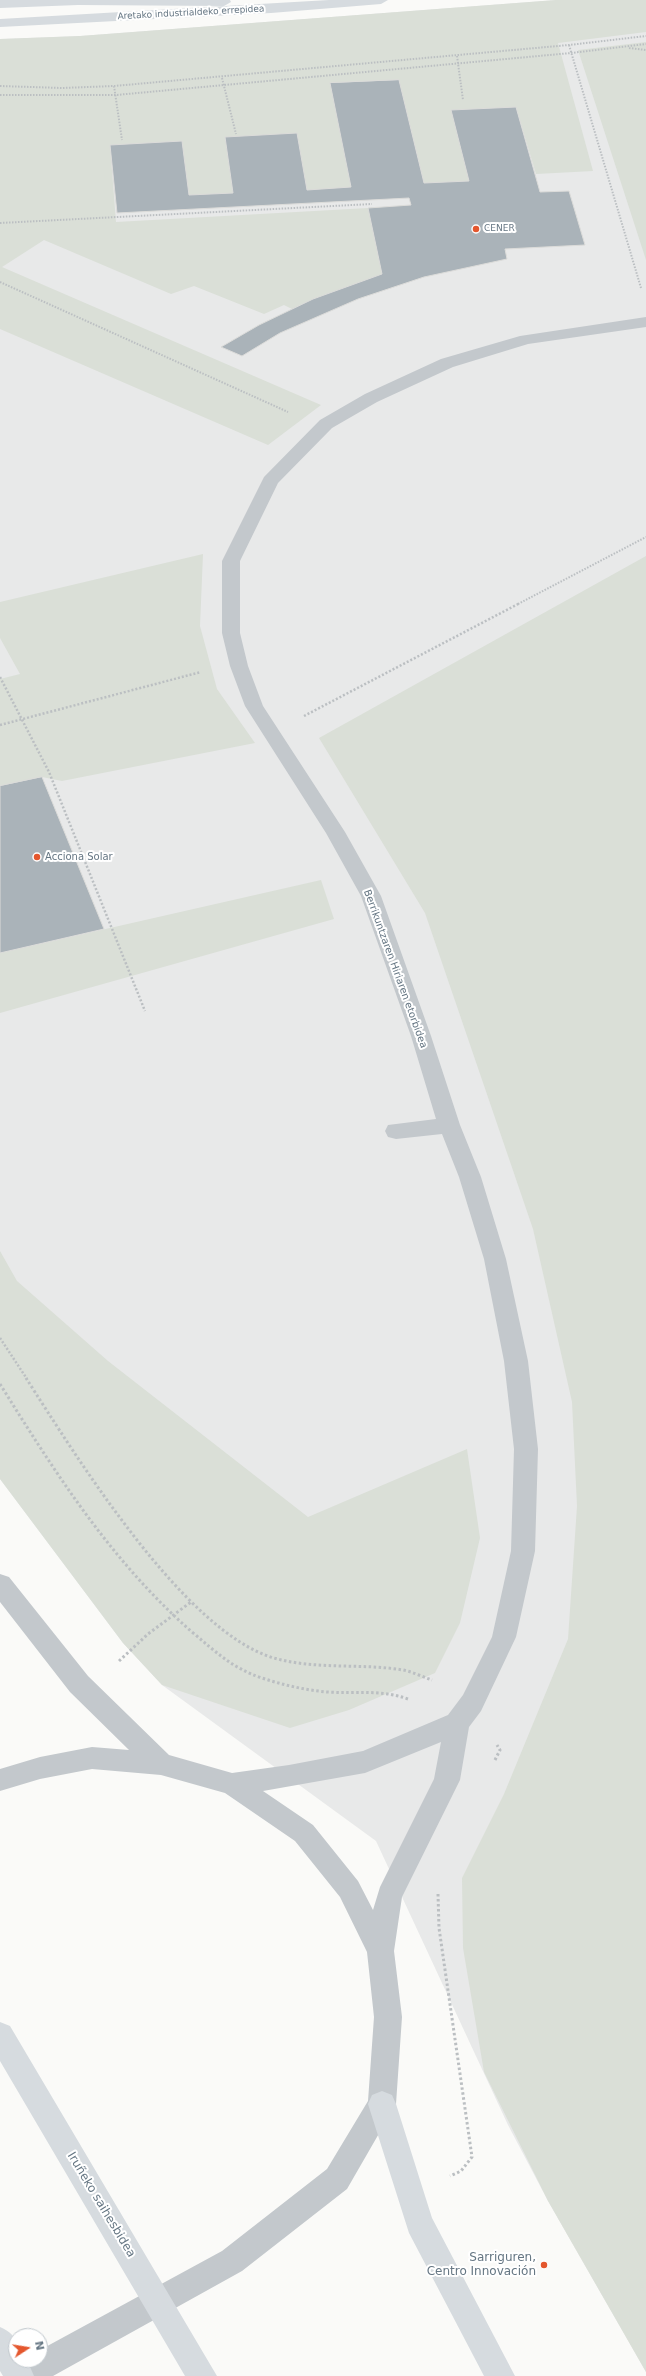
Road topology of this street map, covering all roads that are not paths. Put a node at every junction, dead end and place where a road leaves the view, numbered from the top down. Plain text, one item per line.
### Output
1 (259, 0) edge
2 (381, 0) edge
3 (0, 4) edge
4 (230, 7) junction
5 (0, 13) edge
6 (0, 23) edge
7 (0, 32) edge
8 (646, 322) edge
9 (449, 1125) junction
10 (396, 1131) dead end
11 (0, 1584) edge
12 (457, 1723) junction
13 (161, 1764) junction
14 (0, 1780) edge
15 (232, 1784) junction
16 (380, 1951) junction
17 (0, 2035) edge
18 (382, 2104) junction
19 (0, 2342) edge
20 (19, 2376) edge
21 (23, 2376) edge
22 (202, 2376) edge
23 (500, 2376) edge

1 - 4 main road, Aretako industrialdeko errepidea
2 - 4 main road, Aretako industrialdeko errepidea
3 - 4 main road
4 - 5 main road, Aretako industrialdeko errepidea
4 - 6 main road, Aretako industrialdeko errepidea
4 - 7 main road
8 - 9 street, Berrikuntzaren Hiriaren etorbidea
9 - 10 street
9 - 12 street, Berrikuntzaren Hiriaren etorbidea
11 - 13 street
12 - 15 street
12 - 16 street, Berrikuntzaren Hiriaren etorbidea
13 - 14 street
13 - 15 street
15 - 16 street
16 - 18 street
17 - 22 main road, Iruñeko saihesbidea
18 - 21 street
18 - 23 main road
19 - 20 main road

